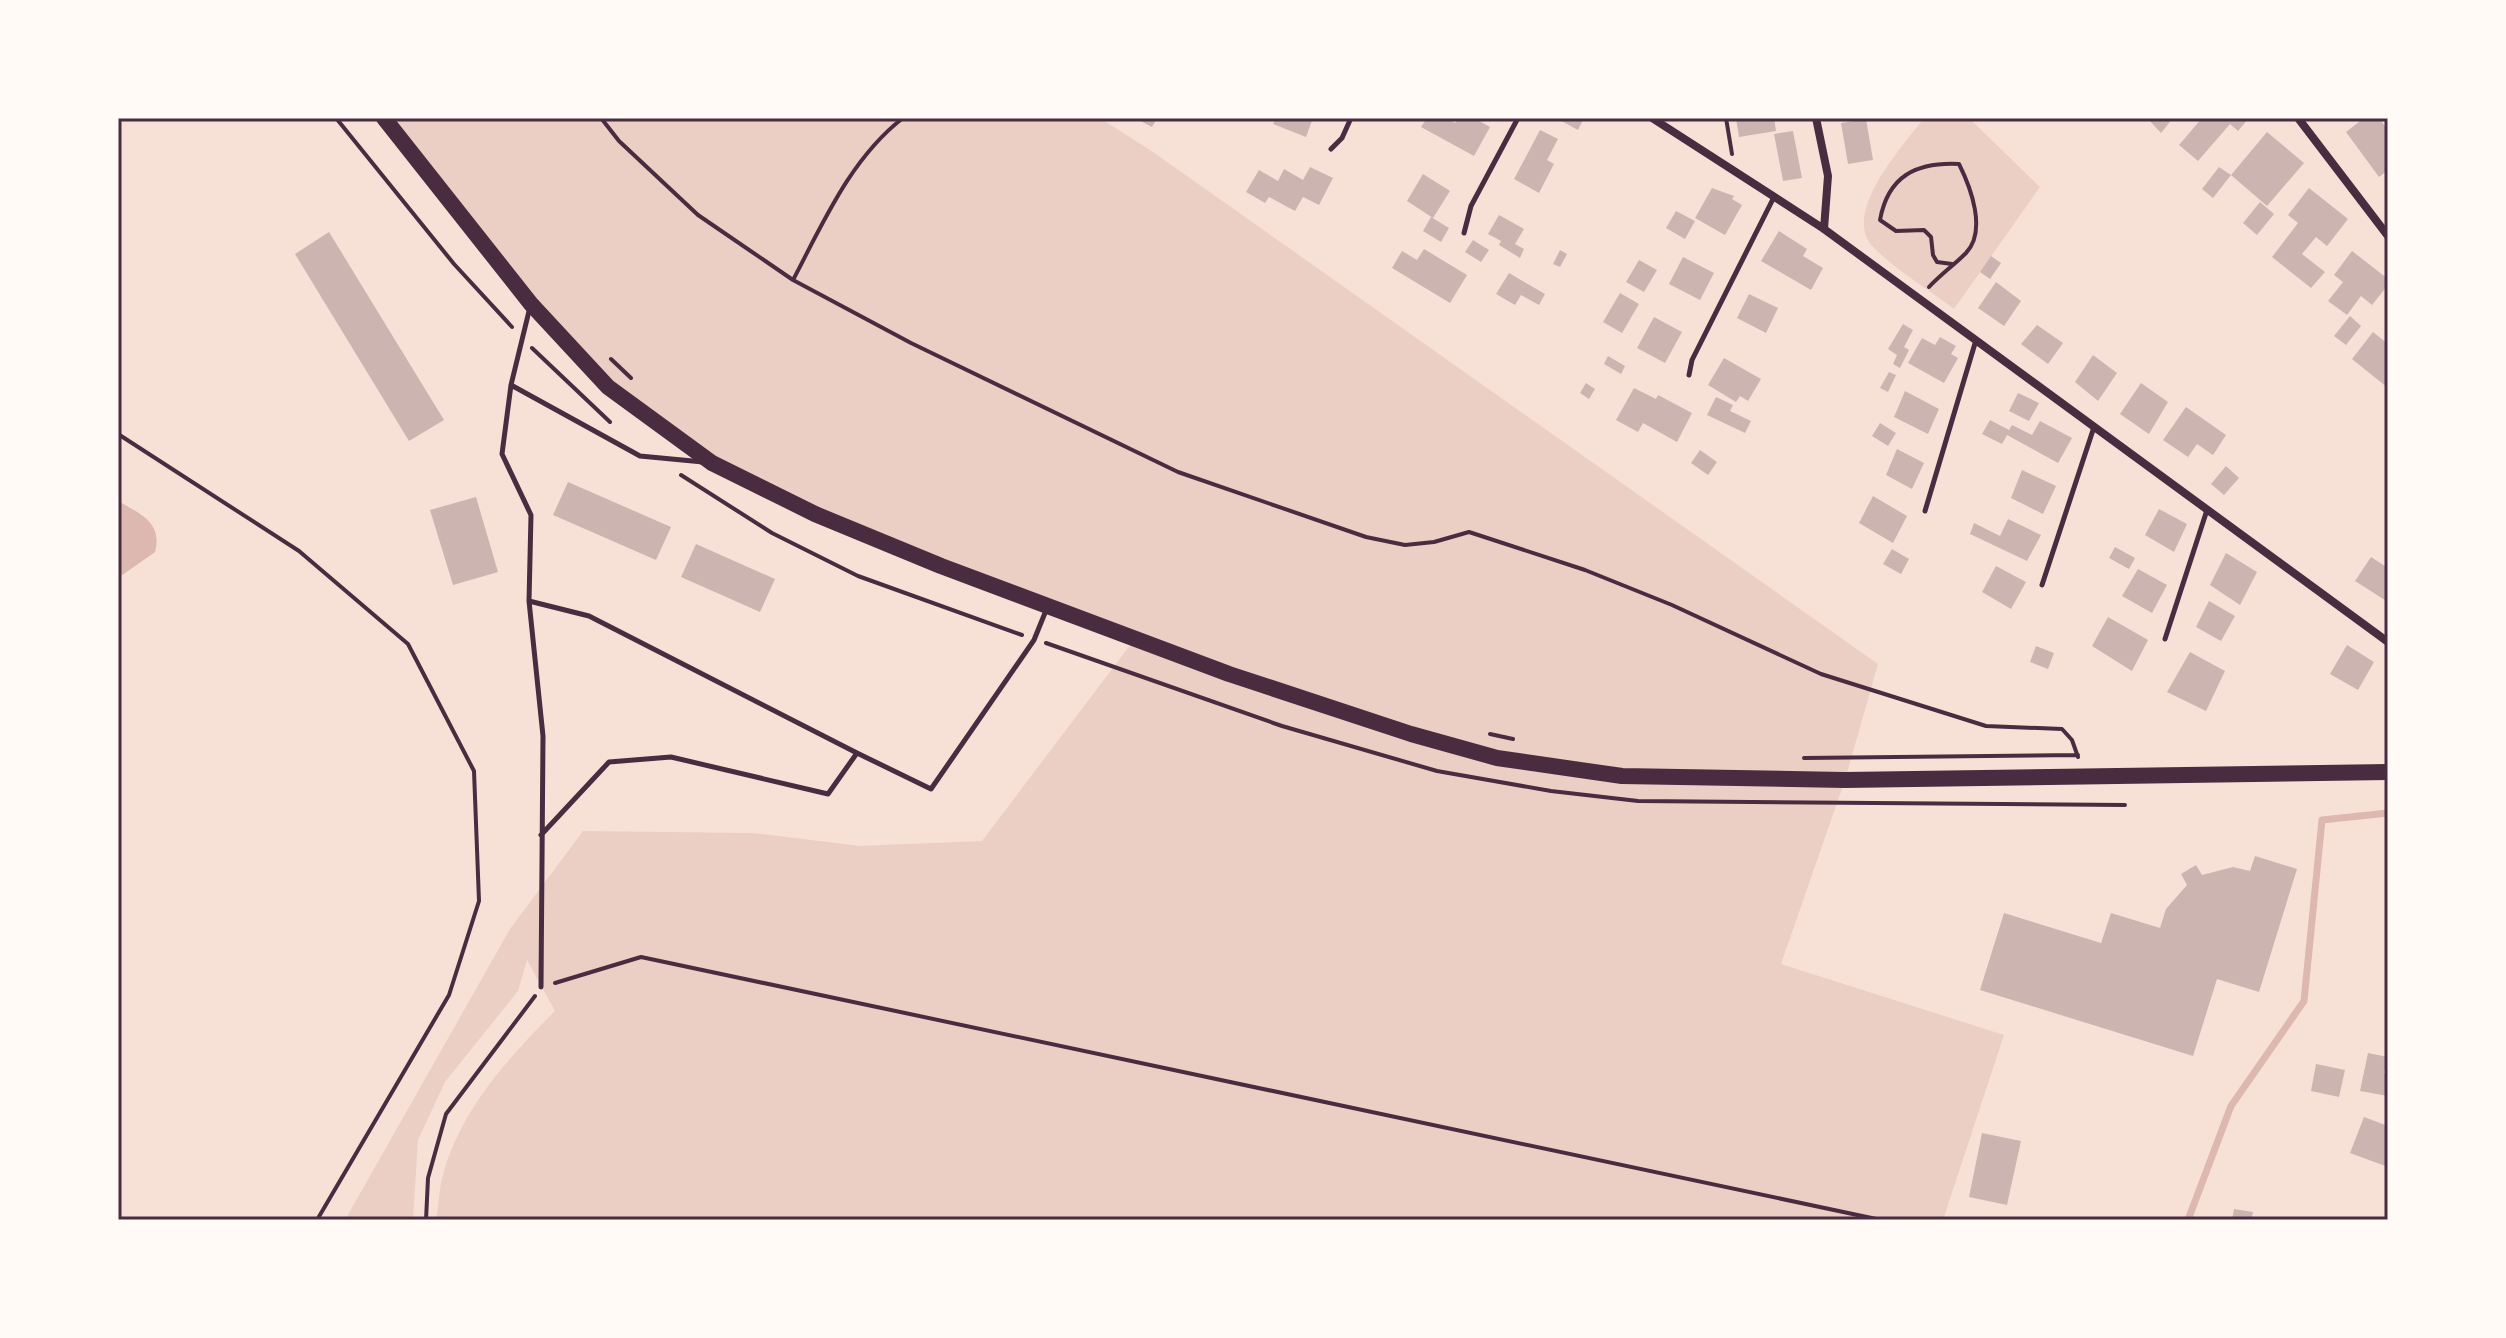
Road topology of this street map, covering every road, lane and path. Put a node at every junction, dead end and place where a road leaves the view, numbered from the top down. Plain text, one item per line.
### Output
1 (336, 118) edge
2 (384, 118) edge
3 (601, 118) edge
4 (903, 118) edge
5 (1351, 118) edge
6 (1518, 118) edge
7 (1652, 118) edge
8 (1726, 118) edge
9 (1816, 118) edge
10 (2298, 118) edge
11 (1331, 149) dead end
12 (1735, 172) junction
13 (1774, 197) junction
14 (1824, 229) junction
15 (1464, 233) dead end
16 (2388, 236) edge
17 (1952, 264) junction
18 (793, 280) junction
19 (1919, 298) junction
20 (531, 304) junction
21 (520, 337) junction
22 (1977, 339) junction
23 (609, 357) dead end
24 (1689, 375) dead end
25 (631, 378) dead end
26 (511, 385) junction
27 (2094, 426) junction
28 (620, 430) dead end
29 (118, 434) edge
30 (657, 459) junction
31 (712, 463) junction
32 (2207, 510) junction
33 (1925, 511) dead end
34 (2042, 585) dead end
35 (529, 601) junction
36 (1048, 606) junction
37 (2165, 639) dead end
38 (1034, 640) junction
39 (2388, 642) edge
40 (1481, 732) dead end
41 (1523, 741) dead end
42 (857, 753) junction
43 (2078, 755) junction
44 (1799, 758) dead end
45 (2388, 772) edge
46 (2082, 776) junction
47 (2125, 805) dead end
48 (540, 836) junction
49 (541, 987) junction
50 (317, 1220) edge
51 (426, 1220) edge
52 (1881, 1220) edge

1 - 21 path
2 - 20 main road
3 - 18 path
4 - 18 path
5 - 11 lane
6 - 15 lane
7 - 12 street
8 - 12 path
9 - 14 street
10 - 16 street
12 - 13 street
13 - 14 street
13 - 24 lane
14 - 19 street
17 - 17 path
17 - 19 path
18 - 43 path
19 - 22 street
20 - 21 lane
20 - 31 main road
21 - 26 lane
21 - 28 path
22 - 27 street
22 - 33 lane
23 - 25 path
26 - 30 lane
26 - 35 lane
27 - 32 street
27 - 34 lane
29 - 50 path
30 - 31 lane
30 - 38 path
31 - 36 main road
32 - 37 lane
32 - 39 street
35 - 42 lane
35 - 48 lane
36 - 38 lane
36 - 46 main road
38 - 42 lane
38 - 47 path
40 - 41 path
42 - 48 lane
43 - 44 path
43 - 46 path
45 - 46 main road
48 - 49 lane
49 - 51 path
49 - 52 path

